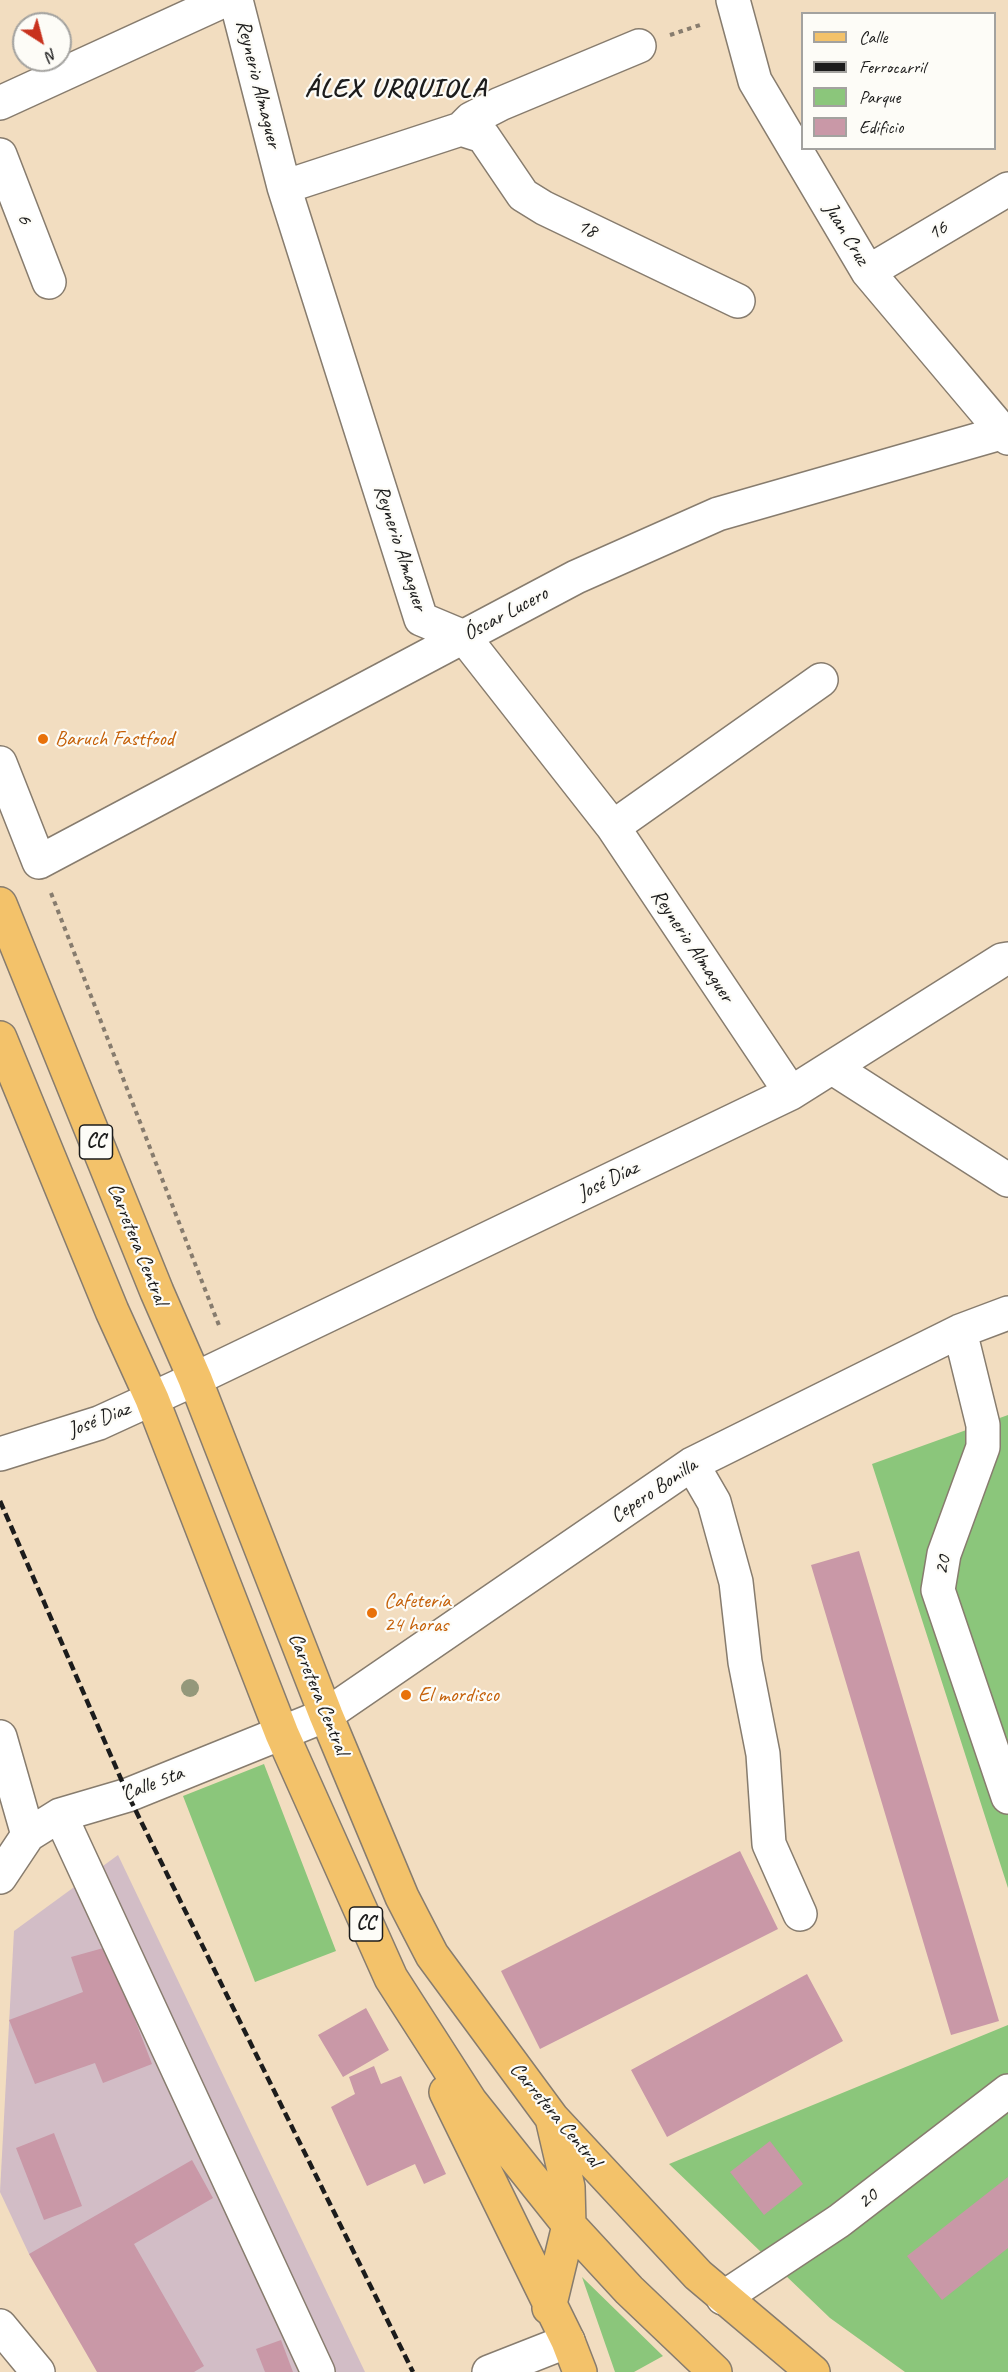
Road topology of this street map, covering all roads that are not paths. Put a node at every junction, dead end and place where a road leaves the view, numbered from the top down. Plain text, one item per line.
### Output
1 (225, 0) edge
2 (236, 0) edge
3 (735, 6) edge
4 (639, 46) road end
5 (0, 103) edge
6 (461, 129) junction
7 (0, 155) edge
8 (284, 187) junction
9 (1008, 189) edge
10 (868, 272) junction
11 (49, 282) dead end
12 (738, 301) dead end
13 (1005, 436) edge
14 (464, 637) junction
15 (822, 680) dead end
16 (0, 763) edge
17 (613, 827) junction
18 (0, 904) edge
19 (1008, 959) edge
20 (0, 1038) edge
21 (833, 1068) junction
22 (791, 1093) junction
23 (1008, 1180) edge
24 (1008, 1313) edge
25 (960, 1331) junction
26 (195, 1379) junction
27 (152, 1399) junction
28 (0, 1454) edge
29 (692, 1464) junction
30 (326, 1715) junction
31 (997, 1727) edge
32 (282, 1734) junction
33 (0, 1737) edge
34 (1008, 1797) edge
35 (60, 1815) junction
36 (28, 1835) junction
37 (0, 1877) edge
38 (800, 1914) dead end
39 (391, 1978) junction
40 (1008, 2091) edge
41 (552, 2118) junction
42 (569, 2225) junction
43 (723, 2298) junction
44 (549, 2308) junction
45 (0, 2326) edge
46 (568, 2341) junction
47 (711, 2371) edge
48 (38, 2372) edge
49 (318, 2372) edge
50 (489, 2372) edge
51 (580, 2372) edge
52 (813, 2372) edge

1 - 5 street
2 - 8 street, Reynerio Almaguer
3 - 10 street, Juan Cruz
4 - 6 street
6 - 8 street
6 - 12 street, 18
7 - 11 street, 6
8 - 14 street, Reynerio Almaguer
9 - 10 street, 16
10 - 13 street, Juan Cruz
13 - 14 street, Óscar Lucero
14 - 16 street, Óscar Lucero
14 - 17 street, Reynerio Almaguer
15 - 17 street
17 - 22 street, Reynerio Almaguer
18 - 26 main road, Carretera Central / CC
19 - 21 street, José Díaz
20 - 27 main road, CC
21 - 22 street, José Díaz
21 - 23 street
22 - 26 street, José Díaz
24 - 25 street, Cepero Bonilla
25 - 29 street, Cepero Bonilla
25 - 31 street, 20
26 - 27 street, José Diaz
26 - 30 main road, Carretera Central / CC
27 - 28 street, José Diaz
27 - 32 main road, CC
29 - 30 street, Cepero Bonilla
29 - 38 street
30 - 32 street, Calle 5ta
30 - 41 main road, Carretera Central / CC
31 - 34 street, 20
32 - 35 street, Calle 5ta
32 - 39 main road, CC
33 - 36 street
35 - 36 street, Calle 5ta
35 - 49 street
36 - 37 street, Calle 5ta
39 - 42 main road, CC
39 - 44 main road
40 - 43 street, 20
41 - 42 main road
41 - 43 main road, Carretera Central / CC
42 - 44 main road
42 - 47 main road, CC
43 - 52 main road, Carretera Central / CC
44 - 46 main road
45 - 48 street
46 - 50 street
46 - 51 main road

